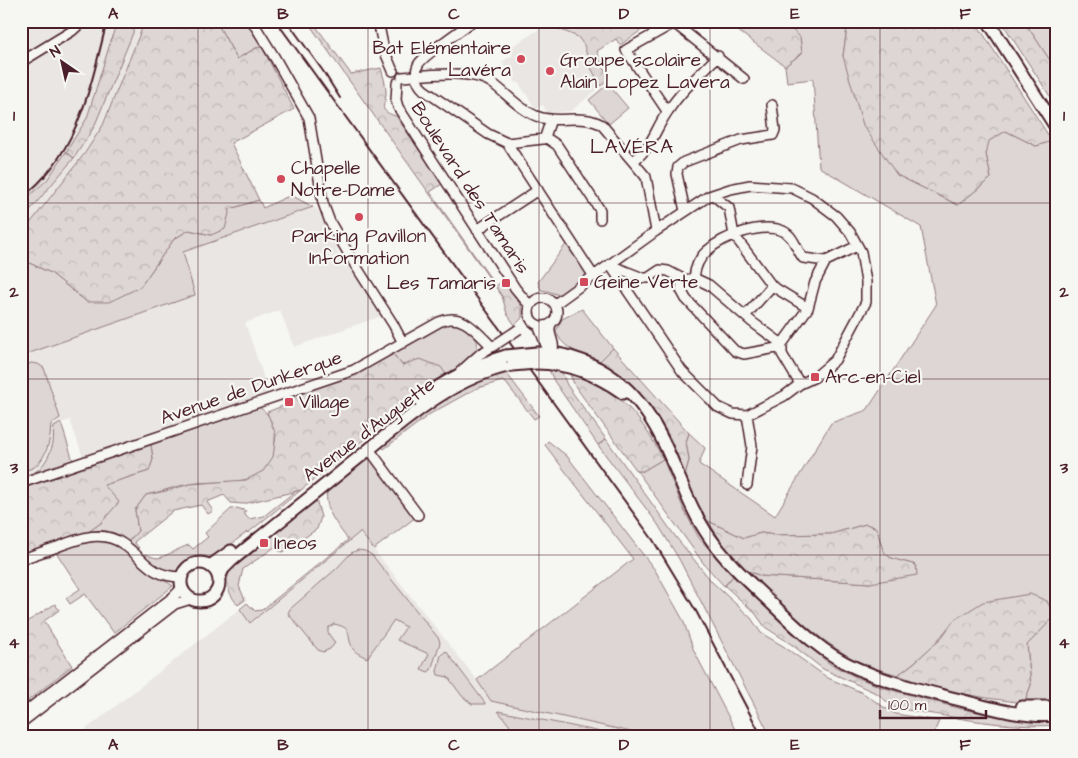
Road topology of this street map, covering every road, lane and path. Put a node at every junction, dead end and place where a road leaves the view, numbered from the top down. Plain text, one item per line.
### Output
1 (83, 21) edge
2 (252, 21) edge
3 (378, 21) edge
4 (473, 21) edge
5 (988, 21) edge
6 (718, 56) junction
7 (21, 62) edge
8 (417, 76) junction
9 (744, 79) dead end
10 (399, 80) junction
11 (772, 105) dead end
12 (668, 112) junction
13 (551, 119) junction
14 (1057, 129) edge
15 (545, 137) junction
16 (507, 143) junction
17 (632, 161) junction
18 (538, 190) junction
19 (713, 195) junction
20 (685, 211) junction
21 (600, 219) dead end
22 (477, 230) junction
23 (656, 231) junction
24 (734, 235) junction
25 (857, 246) junction
26 (826, 261) junction
27 (610, 265) junction
28 (593, 275) junction
29 (690, 279) junction
30 (772, 286) junction
31 (555, 304) junction
32 (530, 305) junction
33 (808, 308) junction
34 (745, 316) junction
35 (534, 322) junction
36 (551, 324) junction
37 (479, 334) junction
38 (553, 340) junction
39 (403, 343) junction
40 (495, 345) junction
41 (782, 346) junction
42 (480, 354) junction
43 (542, 359) junction
44 (509, 360) junction
45 (591, 364) junction
46 (454, 377) junction
47 (800, 384) junction
48 (642, 408) junction
49 (747, 415) junction
50 (369, 449) junction
51 (21, 483) edge
52 (747, 484) dead end
53 (418, 516) dead end
54 (21, 560) edge
55 (210, 566) junction
56 (218, 578) junction
57 (182, 582) junction
58 (191, 599) junction
59 (975, 704) junction
60 (1057, 707) edge
61 (21, 715) edge
62 (1057, 716) edge
63 (21, 723) edge

1 - 7 street
2 - 39 street
3 - 10 street, Boulevard des Tamaris
4 - 8 street
5 - 14 main road
6 - 9 street
6 - 12 street
6 - 12 street
8 - 10 street
8 - 13 street
8 - 16 street
10 - 22 street, Boulevard des Tamaris
11 - 20 street
12 - 17 street
13 - 15 street
13 - 17 street
15 - 16 street
15 - 21 street
16 - 18 street
17 - 23 street
18 - 22 street
18 - 28 street
19 - 20 street
19 - 24 street
19 - 25 street
20 - 23 street
22 - 32 street, Boulevard des Tamaris
23 - 27 street
24 - 26 street
24 - 29 street
24 - 30 street
25 - 26 street
25 - 47 street
26 - 33 street
27 - 28 street
27 - 29 street
27 - 49 street
28 - 31 street
29 - 34 street
29 - 41 street
30 - 33 street
30 - 34 street
31 - 32 street
31 - 36 street
32 - 35 street
33 - 41 street
34 - 41 street
35 - 36 street
35 - 40 street, bridge
35 - 43 street
36 - 38 street
37 - 39 street, Avenue de Dunkerque
37 - 40 street, Avenue de Dunkerque
37 - 42 street
38 - 43 street
38 - 45 street
39 - 51 street, Avenue de Dunkerque
40 - 42 street
41 - 47 street
42 - 46 street
43 - 44 main road, Avenue d'Auguette, bridge
43 - 45 main road
43 - 48 main road, Avenue d'Auguette
44 - 46 main road, Avenue d'Auguette
44 - 50 main road, Avenue d'Auguette
45 - 48 main road
46 - 55 main road, Avenue d'Auguette
47 - 49 street
48 - 59 main road
49 - 52 street
50 - 53 street
50 - 56 main road, Avenue d'Auguette
54 - 57 street
55 - 56 main road
55 - 57 main road
56 - 58 main road
57 - 58 main road
57 - 61 street
58 - 63 street
59 - 60 main road
59 - 62 main road

